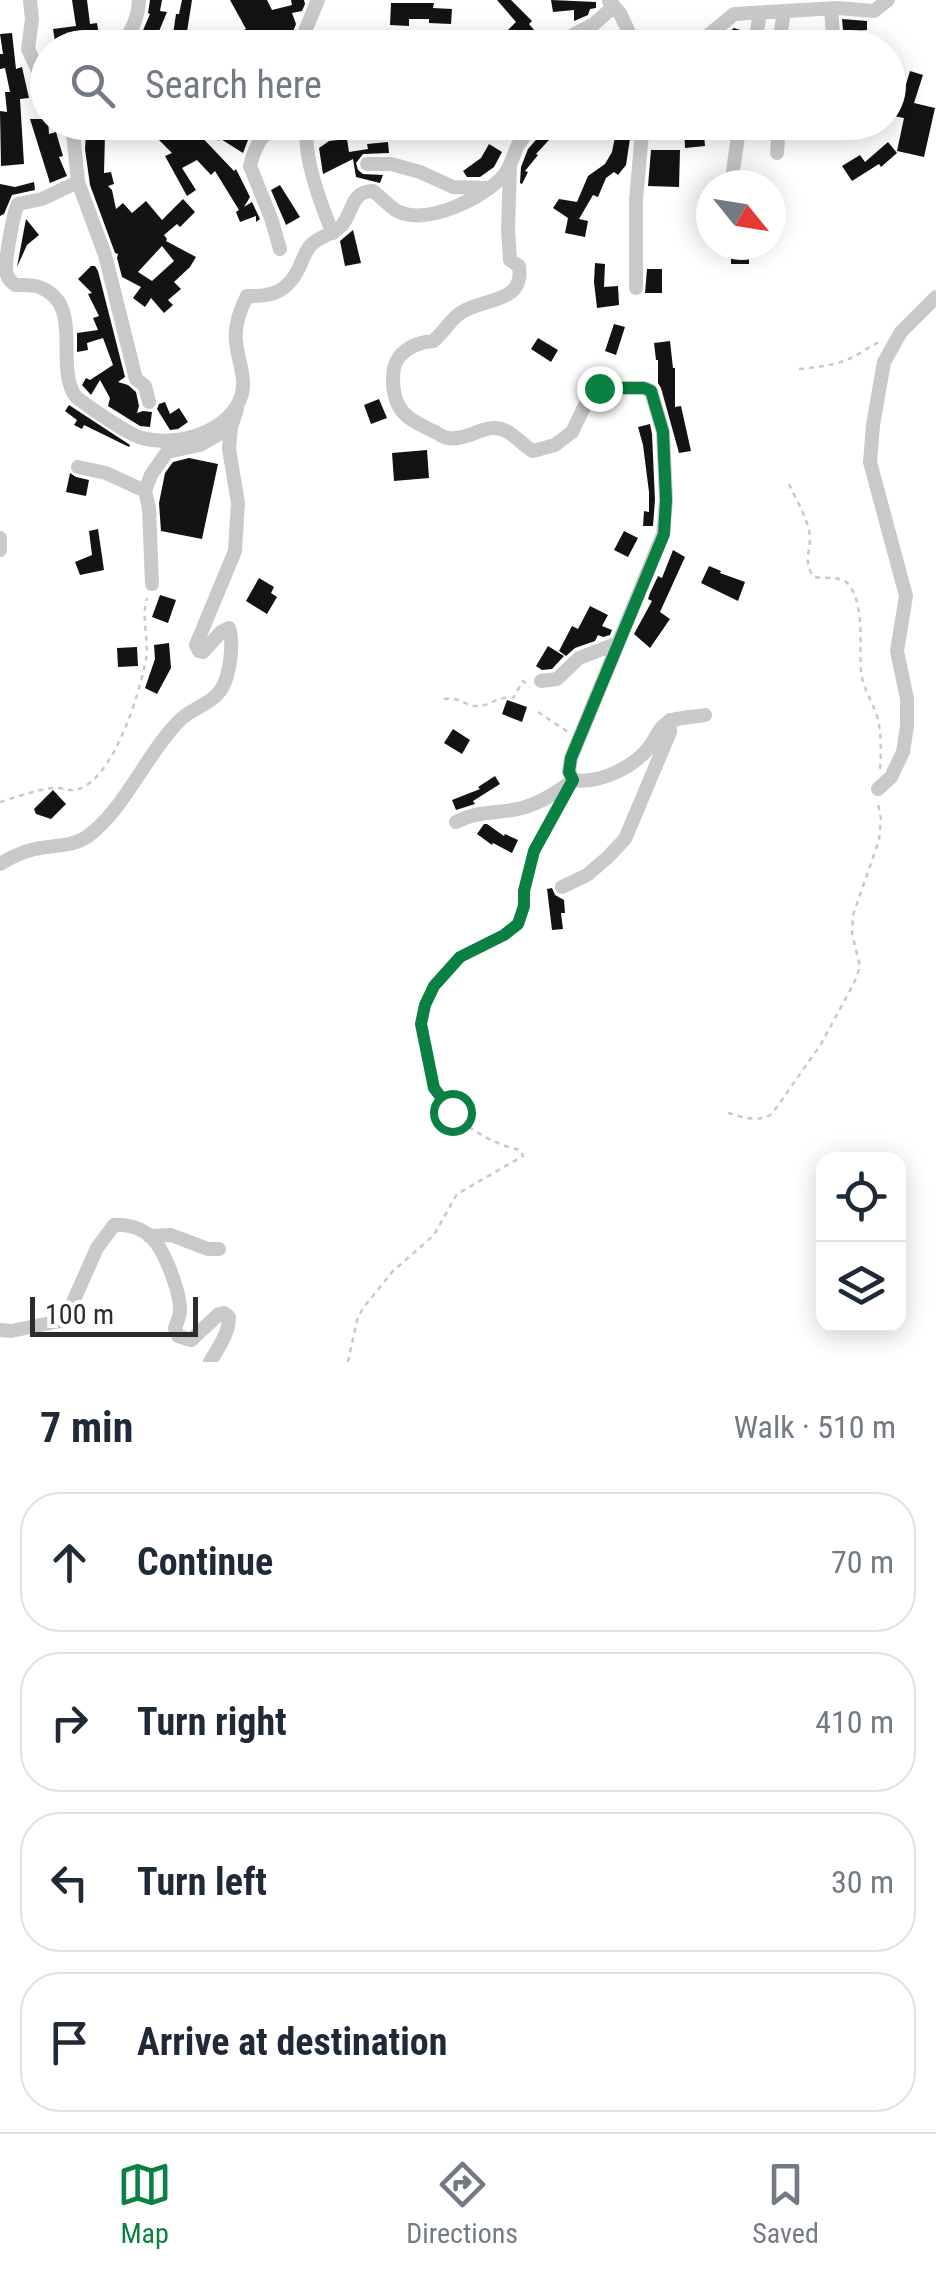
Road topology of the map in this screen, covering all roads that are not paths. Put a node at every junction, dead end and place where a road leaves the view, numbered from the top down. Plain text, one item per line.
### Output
1 (30, 0) edge
2 (140, 0) edge
3 (318, 0) edge
4 (888, 0) edge
5 (610, 3) edge
6 (831, 9) junction
7 (784, 12) junction
8 (760, 13) junction
9 (30, 30) edge
10 (130, 30) edge
11 (306, 30) edge
12 (582, 30) edge
13 (628, 30) edge
14 (714, 30) edge
15 (757, 30) edge
16 (781, 30) edge
17 (833, 30) edge
18 (74, 140) edge
19 (261, 140) edge
20 (306, 140) edge
21 (521, 140) edge
22 (641, 140) edge
23 (738, 140) edge
24 (778, 140) edge
25 (777, 153) dead end
26 (367, 164) dead end
27 (510, 167) junction
28 (734, 170) edge
29 (78, 182) junction
30 (488, 188) junction
31 (333, 233) junction
32 (280, 248) dead end
33 (636, 288) dead end
34 (936, 297) edge
35 (149, 402) dead end
36 (238, 406) junction
37 (230, 428) junction
38 (78, 467) dead end
39 (146, 491) junction
40 (0, 538) edge
41 (0, 550) edge
42 (152, 584) road end
43 (618, 643) junction
44 (540, 681) road end
45 (705, 715) dead end
46 (670, 720) junction
47 (573, 780) junction
48 (878, 789) road end
49 (456, 822) dead end
50 (0, 864) edge
51 (562, 887) dead end
52 (149, 1236) junction
53 (220, 1248) dead end
54 (0, 1330) edge
55 (210, 1362) edge

1 - 9 street
2 - 10 street
3 - 11 street
4 - 6 street
5 - 12 street
5 - 13 street
6 - 7 street
6 - 17 street
7 - 8 street
7 - 16 street
8 - 14 street
8 - 15 street
18 - 29 street
19 - 32 street
20 - 31 street
21 - 27 street
22 - 33 street
23 - 28 street
24 - 25 street
26 - 30 street
27 - 30 street
27 - 43 street
29 - 35 street
29 - 36 street
30 - 31 street
31 - 36 street
34 - 48 street
36 - 37 street
37 - 39 street
37 - 50 street
38 - 39 street
39 - 42 street
40 - 41 street
43 - 44 street
43 - 47 street
45 - 46 street
46 - 47 street
46 - 51 street
47 - 49 street
52 - 53 street
52 - 54 street
52 - 55 street

